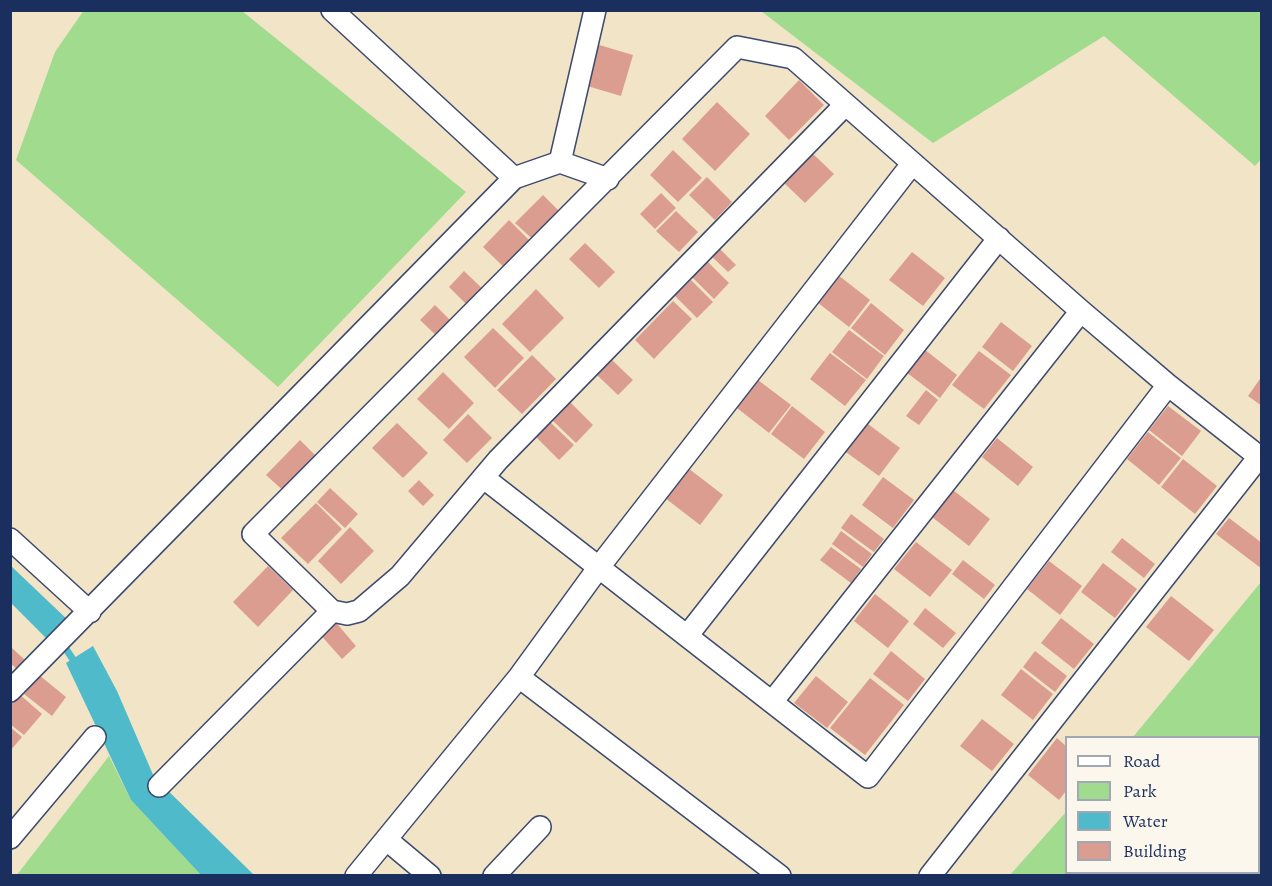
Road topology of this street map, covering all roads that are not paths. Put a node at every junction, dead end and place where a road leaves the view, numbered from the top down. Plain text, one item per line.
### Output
1 (332, 10) edge
2 (595, 10) edge
3 (845, 105) junction
4 (560, 162) junction
5 (912, 164) junction
6 (514, 178) junction
7 (608, 179) junction
8 (999, 238) junction
9 (1081, 311) junction
10 (1168, 385) junction
11 (1260, 458) edge
12 (484, 478) junction
13 (10, 539) edge
14 (599, 567) junction
15 (332, 611) junction
16 (90, 612) junction
17 (687, 636) junction
18 (519, 677) junction
19 (10, 691) edge
20 (772, 702) junction
21 (95, 737) dead end
22 (159, 786) dead end
23 (540, 827) dead end
24 (10, 838) edge
25 (387, 840) junction
26 (356, 876) edge
27 (430, 876) edge
28 (494, 876) edge
29 (780, 876) edge
30 (930, 876) edge

1 - 6 street
2 - 4 street
3 - 5 street
3 - 7 street
3 - 12 street
4 - 6 street
4 - 7 street
5 - 8 street
5 - 14 street
6 - 16 street
7 - 15 street
8 - 9 street
8 - 17 street
9 - 10 street
9 - 20 street
10 - 11 street
10 - 20 street
11 - 30 street
12 - 14 street
12 - 15 street
13 - 16 street
14 - 17 street
14 - 18 street
15 - 22 street
16 - 19 street
17 - 20 street
18 - 25 street
18 - 29 street
21 - 24 street
23 - 28 street
25 - 26 street
25 - 27 street

